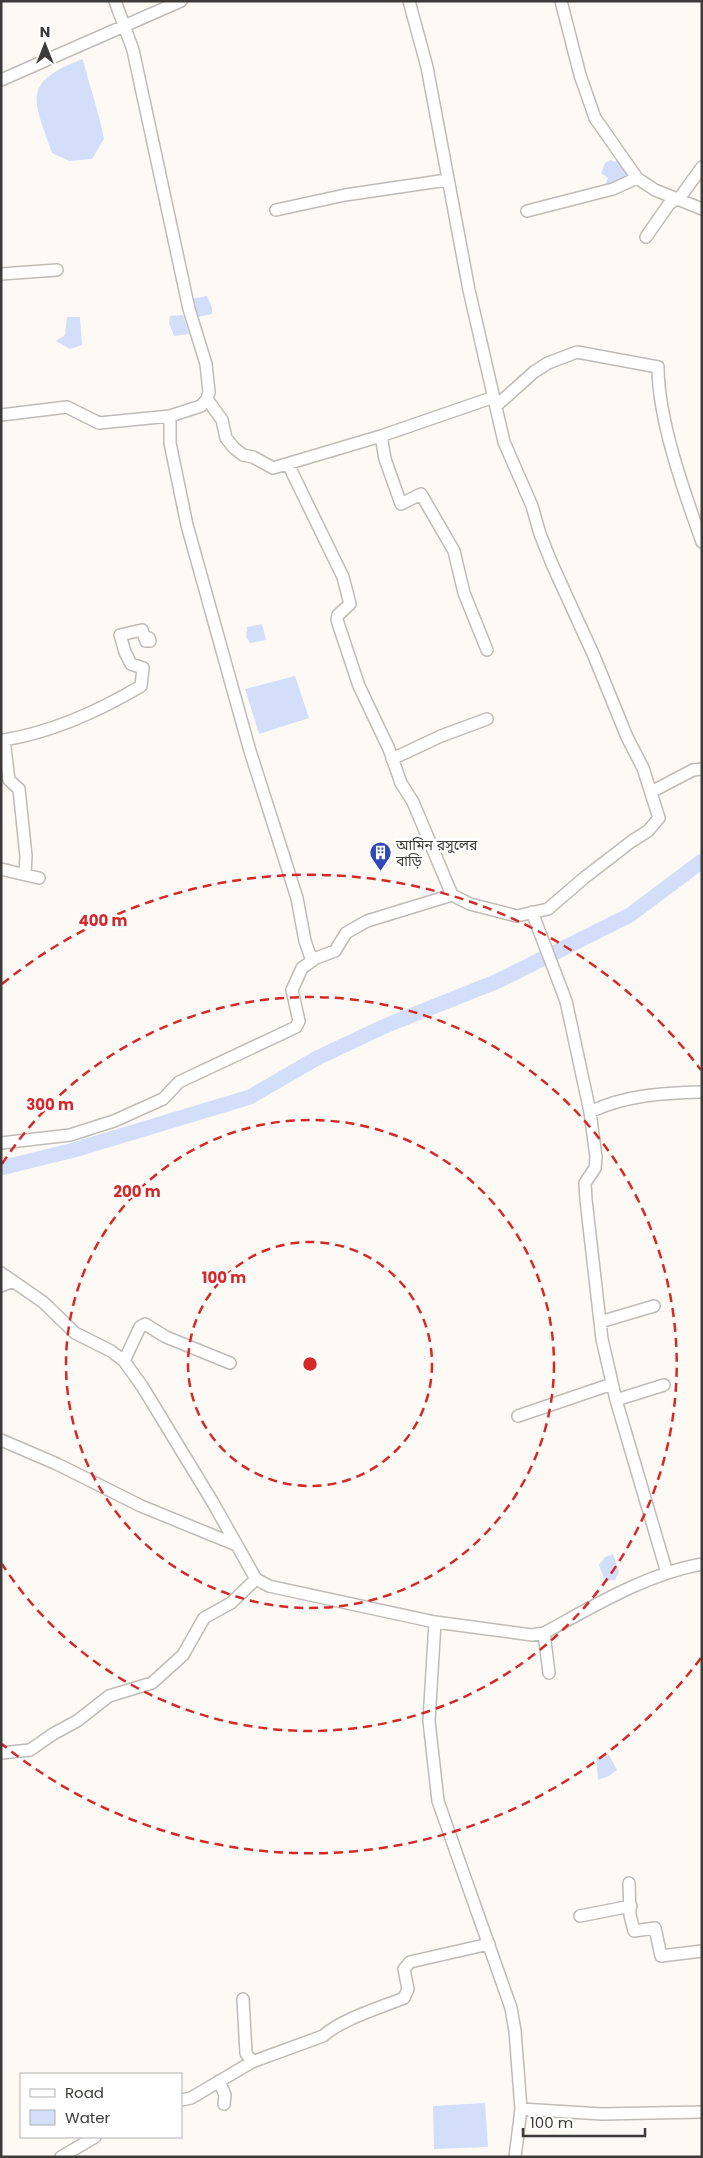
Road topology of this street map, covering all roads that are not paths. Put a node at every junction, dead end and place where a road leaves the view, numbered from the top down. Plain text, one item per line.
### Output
1 (115, 1) edge
2 (181, 1) edge
3 (409, 1) edge
4 (560, 1) edge
5 (124, 27) junction
6 (1, 80) edge
7 (702, 168) edge
8 (637, 178) junction
9 (447, 180) junction
10 (675, 198) junction
11 (702, 209) edge
12 (276, 210) dead end
13 (527, 211) dead end
14 (646, 237) dead end
15 (57, 270) dead end
16 (1, 274) edge
17 (207, 399) junction
18 (495, 401) junction
19 (1, 415) edge
20 (170, 416) junction
21 (381, 436) junction
22 (288, 464) junction
23 (702, 542) edge
24 (149, 638) dead end
25 (487, 650) dead end
26 (487, 719) dead end
27 (392, 759) junction
28 (702, 769) edge
29 (651, 792) junction
30 (1, 870) edge
31 (25, 874) junction
32 (39, 878) dead end
33 (452, 895) junction
34 (532, 912) junction
35 (312, 960) junction
36 (702, 1092) edge
37 (590, 1112) junction
38 (1, 1143) edge
39 (1, 1272) edge
40 (13, 1281) junction
41 (1, 1286) edge
42 (654, 1306) dead end
43 (600, 1322) junction
44 (124, 1361) junction
45 (230, 1363) dead end
46 (612, 1384) junction
47 (664, 1385) dead end
48 (616, 1400) junction
49 (518, 1416) dead end
50 (1, 1440) edge
51 (234, 1544) junction
52 (702, 1564) edge
53 (667, 1573) junction
54 (256, 1579) junction
55 (436, 1622) junction
56 (544, 1633) junction
57 (549, 1673) dead end
58 (1, 1753) edge
59 (629, 1883) dead end
60 (631, 1906) junction
61 (580, 1916) dead end
62 (489, 1944) junction
63 (702, 1951) edge
64 (243, 1999) dead end
65 (252, 2062) junction
66 (219, 2081) junction
67 (182, 2100) edge
68 (224, 2104) dead end
69 (521, 2110) junction
70 (702, 2112) edge
71 (93, 2138) edge
72 (61, 2157) edge
73 (515, 2157) edge

1 - 5 street
2 - 5 street
3 - 9 street
4 - 8 street
5 - 6 street
5 - 17 street
7 - 10 street
8 - 10 street
8 - 13 street
9 - 12 street
9 - 18 street
10 - 11 street
10 - 14 street
15 - 16 street
17 - 20 street
17 - 22 street
18 - 21 street
18 - 23 street
18 - 29 street
19 - 20 street
20 - 35 street
21 - 22 street
21 - 25 street
22 - 27 street
24 - 31 street
26 - 27 street
27 - 33 street
28 - 29 street
29 - 34 street
30 - 31 street
31 - 32 street
33 - 34 street
33 - 35 street
34 - 37 street
35 - 38 street
36 - 37 street
37 - 43 street
39 - 40 street
40 - 41 street
40 - 44 street
42 - 43 street
43 - 46 street
44 - 45 street
44 - 51 street
46 - 48 street
46 - 49 street
47 - 48 street
48 - 53 street
50 - 51 street
51 - 54 street
52 - 53 street
53 - 56 street
54 - 55 street
54 - 58 street
55 - 56 street
55 - 62 street
56 - 57 street
59 - 60 street
60 - 61 street
60 - 63 street
62 - 65 street
62 - 69 street
64 - 65 street
65 - 66 street
66 - 67 street
66 - 68 street
69 - 70 street
69 - 73 street
71 - 72 street

